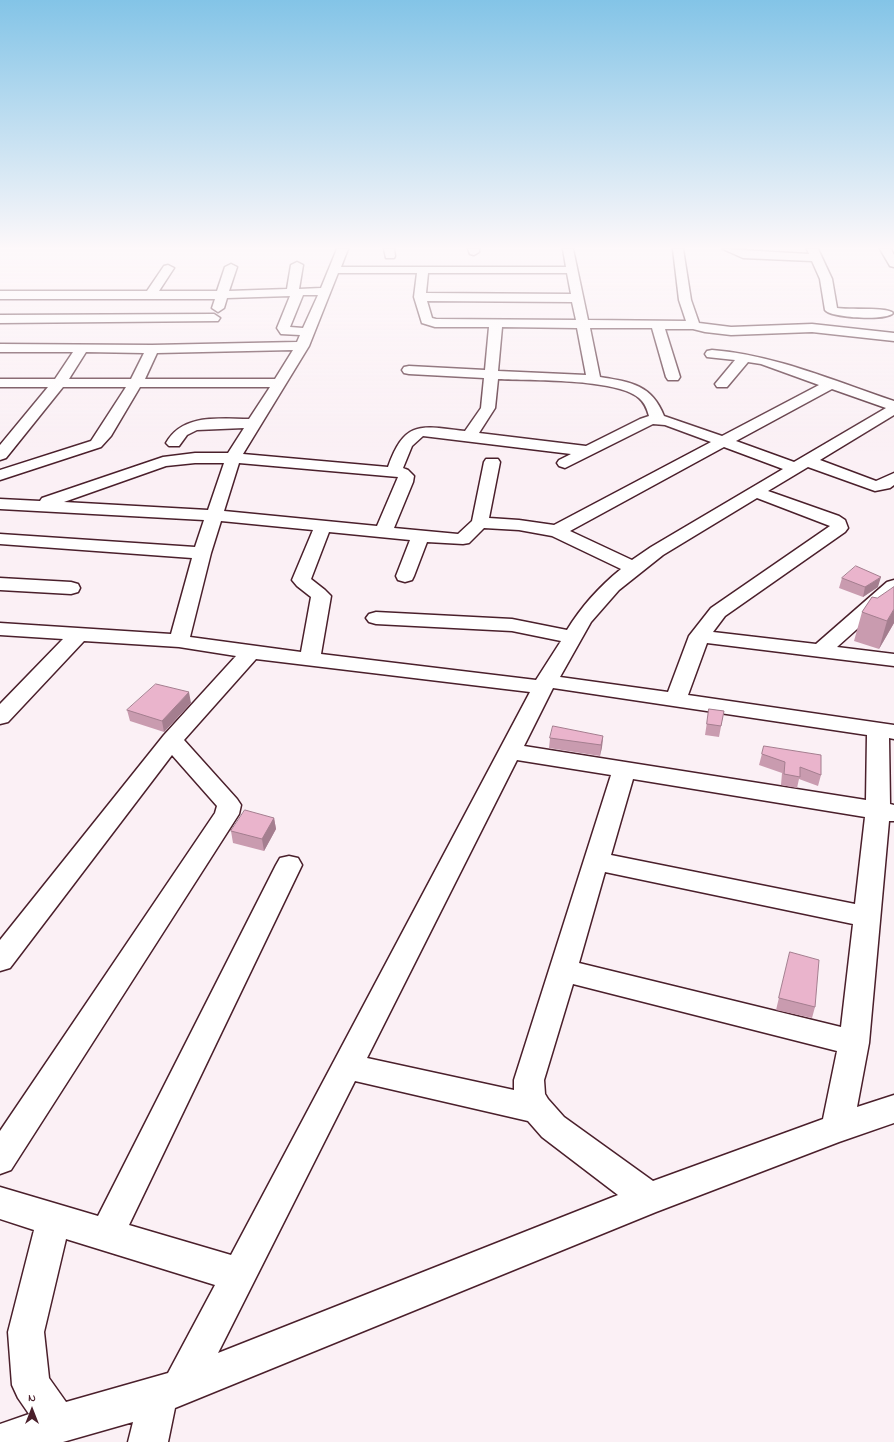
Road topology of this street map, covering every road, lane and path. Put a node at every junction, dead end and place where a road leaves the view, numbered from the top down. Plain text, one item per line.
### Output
1 (74, 316) edge
2 (287, 316) edge
3 (316, 316) edge
4 (425, 316) edge
5 (581, 316) edge
6 (691, 316) edge
7 (214, 318) joint
8 (0, 319) edge
9 (72, 319) junction
10 (496, 323) junction
11 (583, 323) junction
12 (694, 325) junction
13 (659, 330) junction
14 (310, 332) junction
15 (211, 333) dead end
16 (585, 336) junction
17 (894, 337) edge
18 (302, 346) junction
19 (5, 348) edge
20 (53, 348) junction
21 (82, 348) junction
22 (152, 349) junction
23 (712, 354) dead end
24 (745, 357) junction
25 (0, 360) edge
26 (409, 370) dead end
27 (492, 373) junction
28 (673, 377) dead end
29 (594, 380) junction
30 (0, 383) edge
31 (59, 383) junction
32 (136, 383) junction
33 (280, 383) junction
34 (722, 384) dead end
35 (831, 384) junction
36 (894, 407) edge
37 (658, 420) junction
38 (254, 424) junction
39 (470, 435) junction
40 (725, 442) junction
41 (174, 443) dead end
42 (588, 451) junction
43 (0, 455) edge
44 (233, 458) junction
45 (492, 462) dead end
46 (565, 463) dead end
47 (801, 464) junction
48 (394, 472) junction
49 (0, 475) edge
50 (894, 478) edge
51 (754, 492) junction
52 (0, 504) edge
53 (38, 506) junction
54 (215, 515) junction
55 (480, 523) junction
56 (323, 526) junction
57 (557, 531) junction
58 (382, 532) junction
59 (420, 536) junction
60 (0, 539) edge
61 (202, 553) junction
62 (633, 568) junction
63 (405, 576) dead end
64 (0, 584) edge
65 (894, 586) edge
66 (71, 588) dead end
67 (376, 618) dead end
68 (0, 629) edge
69 (78, 635) junction
70 (699, 636) junction
71 (573, 637) junction
72 (179, 641) junction
73 (820, 651) junction
74 (251, 652) junction
75 (310, 658) junction
76 (894, 660) edge
77 (544, 684) junction
78 (676, 700) junction
79 (0, 716) edge
80 (886, 731) edge
81 (172, 740) junction
82 (510, 751) junction
83 (624, 770) junction
84 (886, 812) edge
85 (596, 861) junction
86 (289, 865) dead end
87 (867, 917) junction
88 (9, 934) edge
89 (0, 960) edge
90 (563, 970) junction
91 (854, 1043) junction
92 (346, 1066) junction
93 (537, 1109) junction
94 (894, 1109) edge
95 (837, 1128) junction
96 (0, 1159) edge
97 (650, 1198) junction
98 (0, 1203) edge
99 (54, 1219) junction
100 (106, 1235) junction
101 (239, 1275) junction
102 (170, 1391) junction
103 (58, 1424) junction
104 (5, 1442) edge
105 (148, 1442) edge

1 - 9 street
2 - 14 street
3 - 14 street
4 - 10 street
5 - 11 street
6 - 12 street
7 - 9 street
7 - 15 street
8 - 9 street
9 - 20 street
10 - 11 street
10 - 27 street
11 - 13 street
11 - 16 street
12 - 13 street
12 - 17 street
13 - 16 street
13 - 28 street
14 - 18 street
16 - 29 street
18 - 22 street
18 - 33 street
19 - 20 street
19 - 25 street
20 - 21 street
21 - 22 street
21 - 31 street
22 - 32 street
23 - 24 street
24 - 34 street
24 - 35 street
26 - 27 street
27 - 29 street
27 - 39 street
29 - 37 street
30 - 31 street
31 - 32 street
31 - 43 street
32 - 33 street
32 - 49 street
33 - 38 street
35 - 36 street
35 - 40 street
36 - 47 street
37 - 40 street
37 - 42 street
38 - 41 street
38 - 44 street
39 - 42 street
39 - 48 street
40 - 47 street
40 - 57 street
42 - 46 street
44 - 48 street
44 - 53 street
44 - 54 street
45 - 55 street
47 - 50 street
47 - 51 street
48 - 58 street
51 - 62 street
51 - 70 street
52 - 53 street
53 - 54 street
54 - 56 street
54 - 61 street
55 - 57 street
55 - 59 street
56 - 58 street
56 - 75 street
57 - 62 street
58 - 59 street
59 - 63 street
60 - 61 street
61 - 72 street
62 - 71 street
64 - 66 street
65 - 73 street
67 - 71 street
68 - 69 street
69 - 72 street
69 - 79 street
70 - 73 street
70 - 78 street
71 - 77 street
72 - 74 street
73 - 76 street
74 - 75 street
74 - 81 street
75 - 77 street
77 - 78 street
77 - 82 street
78 - 80 street
80 - 84 street
81 - 88 street
81 - 96 street
82 - 83 street
82 - 92 street
83 - 84 street
83 - 85 street
84 - 87 street
85 - 87 street
85 - 90 street
86 - 100 street
87 - 91 street
88 - 89 street
90 - 91 street
90 - 93 street
91 - 95 street
92 - 93 street
92 - 101 street
93 - 97 street
94 - 95 street
95 - 97 street
97 - 102 street
98 - 99 street
99 - 100 street
99 - 103 street
100 - 101 street
101 - 102 street
102 - 103 street
102 - 105 street
103 - 104 street

